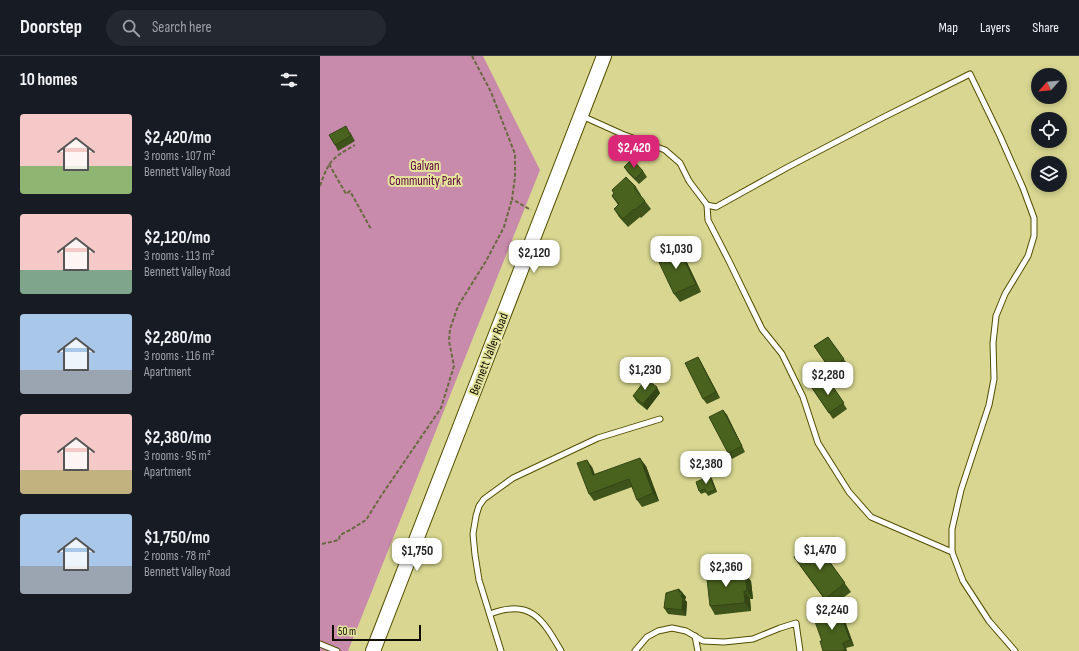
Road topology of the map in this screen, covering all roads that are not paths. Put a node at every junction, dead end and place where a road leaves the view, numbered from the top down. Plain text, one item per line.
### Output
1 (604, 56) edge
2 (582, 116) junction
3 (707, 205) junction
4 (660, 420) dead end
5 (952, 552) junction
6 (490, 614) junction
7 (695, 636) junction
8 (320, 644) edge
9 (337, 651) edge
10 (373, 651) edge
11 (500, 651) edge
12 (561, 651) edge
13 (635, 651) edge
14 (698, 651) edge
15 (800, 651) edge
16 (1015, 651) edge

1 - 2 street, Bennett Valley Road
2 - 3 lane
2 - 10 street, Bennett Valley Road
3 - 5 lane
3 - 5 lane
4 - 6 lane
5 - 16 lane
6 - 11 lane
6 - 12 lane
7 - 13 lane
7 - 14 lane
7 - 15 lane
8 - 9 lane

